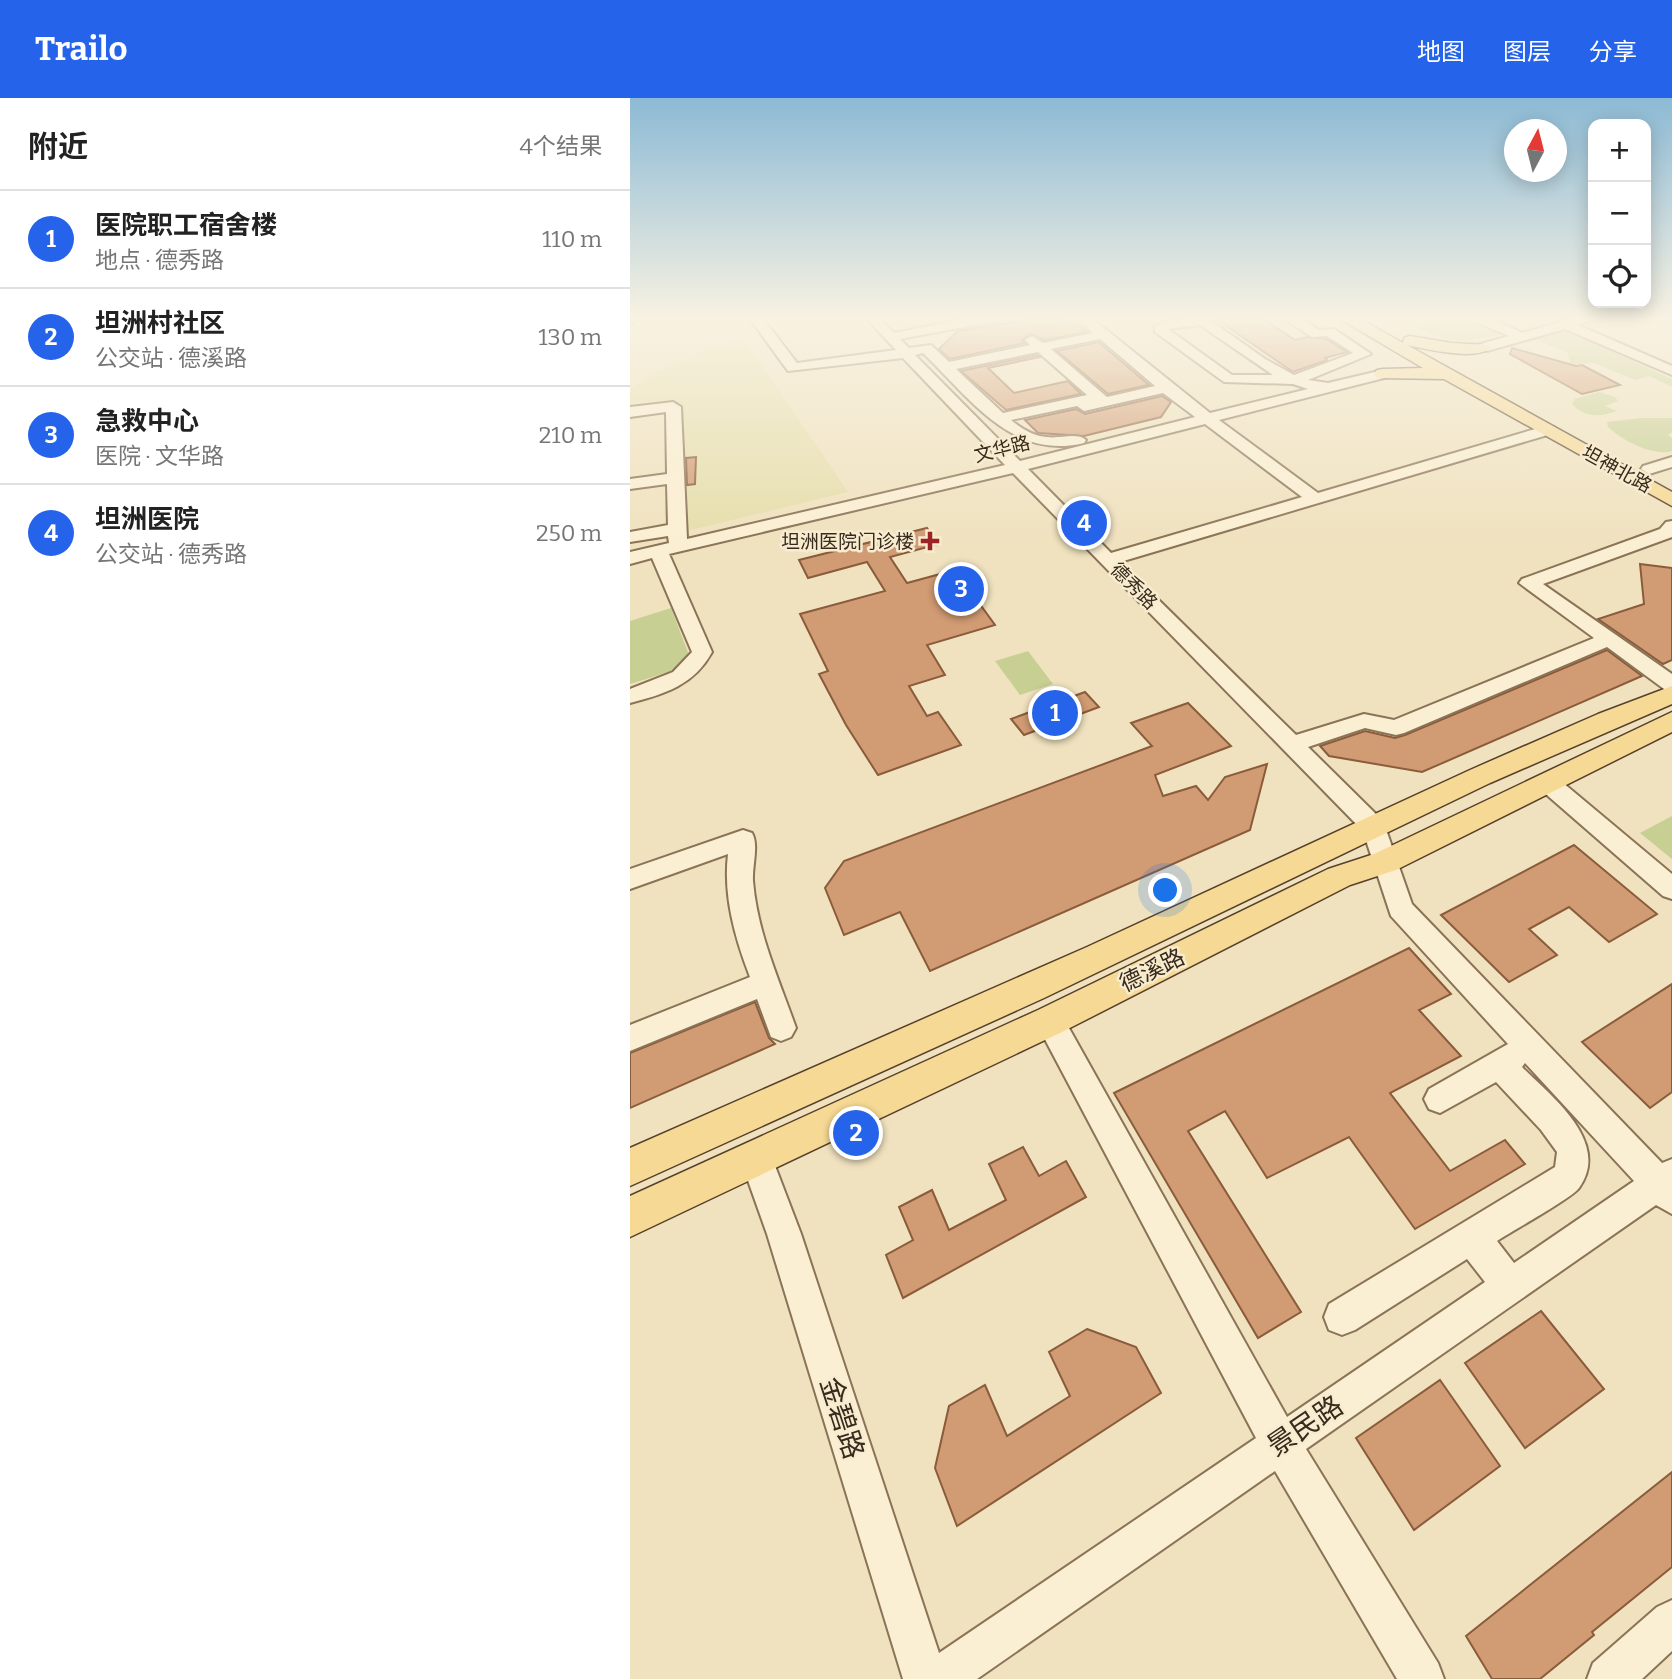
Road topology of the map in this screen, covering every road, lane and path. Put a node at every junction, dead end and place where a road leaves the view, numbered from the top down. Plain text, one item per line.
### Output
1 (942, 390) edge
2 (970, 390) edge
3 (1090, 390) edge
4 (1155, 390) edge
5 (1168, 390) edge
6 (1286, 390) edge
7 (1476, 390) edge
8 (1501, 390) edge
9 (1101, 399) junction
10 (1181, 400) junction
11 (630, 412) edge
12 (1206, 419) junction
13 (1002, 421) junction
14 (980, 429) junction
15 (1548, 430) junction
16 (1672, 462) edge
17 (1017, 467) junction
18 (1648, 469) junction
19 (675, 478) junction
20 (1672, 482) edge
21 (630, 484) edge
22 (1314, 498) junction
23 (1672, 500) edge
24 (1672, 526) edge
25 (630, 537) edge
26 (1647, 540) junction
27 (671, 542) junction
28 (1672, 548) edge
29 (630, 558) edge
30 (1107, 560) junction
31 (1609, 639) junction
32 (1668, 679) edge
33 (630, 695) edge
34 (1672, 721) edge
35 (1292, 744) junction
36 (1548, 783) junction
37 (1374, 827) junction
38 (1385, 862) junction
39 (630, 879) edge
40 (1672, 889) edge
41 (766, 983) junction
42 (1050, 1021) junction
43 (781, 1028) dead end
44 (630, 1038) edge
45 (1530, 1046) junction
46 (1499, 1064) junction
47 (1440, 1099) dead end
48 (756, 1158) junction
49 (630, 1167) edge
50 (1668, 1185) edge
51 (630, 1217) edge
52 (1472, 1237) junction
53 (1510, 1286) junction
54 (1342, 1317) dead end
55 (1280, 1443) junction
56 (1672, 1622) edge
57 (925, 1679) edge
58 (939, 1679) edge
59 (1422, 1679) edge
60 (1609, 1679) edge

1 - 14 street, 德秀路
2 - 13 street
3 - 9 street
4 - 9 street
5 - 10 street
6 - 12 street, 文华路
7 - 15 main road, 坦神北路
8 - 18 main road, 坦神北路
9 - 13 street
10 - 12 street
10 - 13 street
11 - 19 street
12 - 17 street, 文华路
12 - 22 street
13 - 14 street
14 - 17 street, 德秀路
15 - 22 street
15 - 23 main road, 坦神北路
16 - 18 street
17 - 27 street, 文华路
17 - 30 street, 德秀路
18 - 20 main road, 坦神北路
19 - 21 street
19 - 27 street
22 - 30 street
24 - 26 street
25 - 27 street
26 - 28 street
26 - 31 street
27 - 29 street, 文华路
27 - 33 street
30 - 35 street, 德秀路
31 - 32 street
31 - 35 street
32 - 37 main road, 德溪路
34 - 36 main road, 德溪路
35 - 37 street, 德秀路
36 - 38 main road, 德溪路
36 - 40 street
37 - 38 street, 德秀路
37 - 49 main road, 德溪路
38 - 42 main road, 德溪路
38 - 45 street, 德秀路
39 - 41 street
41 - 43 street
41 - 44 street
42 - 48 main road, 德溪路
42 - 55 street
45 - 46 street
45 - 50 street, 德秀路
46 - 47 street
46 - 52 street
48 - 51 main road, 德溪路
48 - 57 street, 金碧路
50 - 53 street, 景民路
52 - 53 street
52 - 54 street
53 - 55 street, 景民路
55 - 58 street, 景民路
55 - 59 street
56 - 60 street

